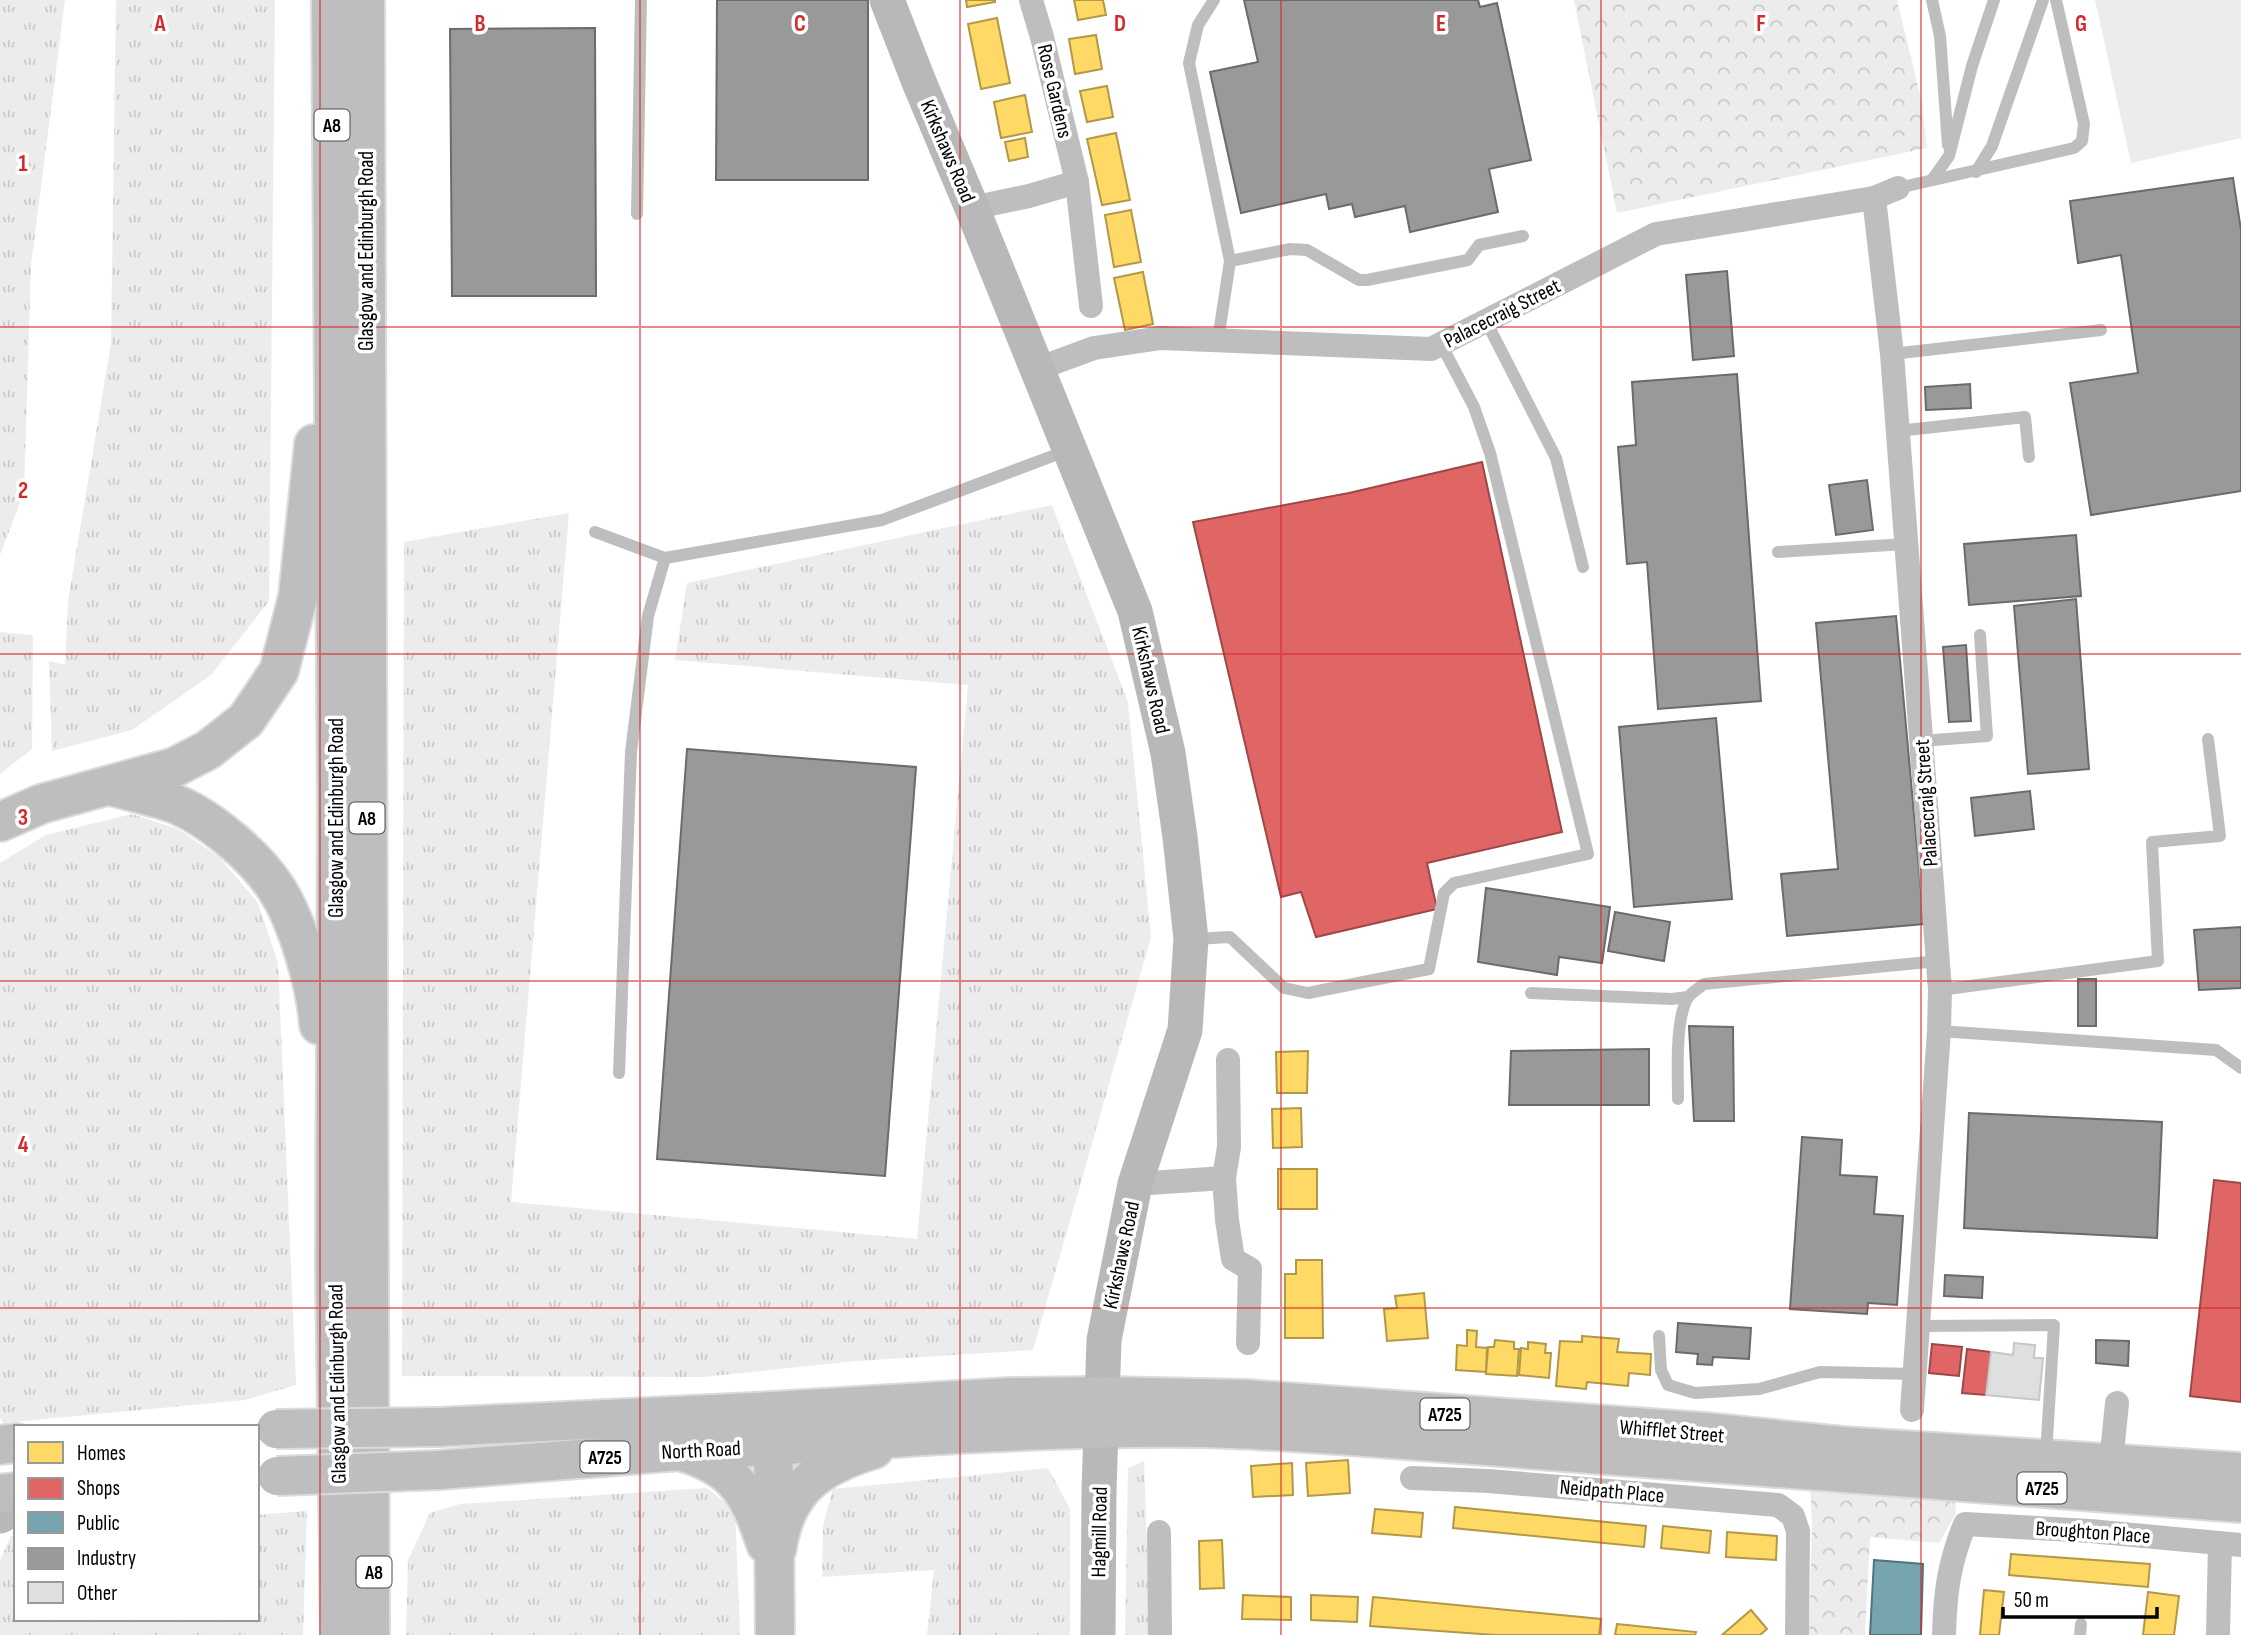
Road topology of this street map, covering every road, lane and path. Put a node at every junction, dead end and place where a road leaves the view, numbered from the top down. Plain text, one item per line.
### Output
1 (331, 0) edge
2 (365, 0) edge
3 (641, 0) edge
4 (887, 0) edge
5 (1031, 0) edge
6 (1214, 0) edge
7 (1932, 0) edge
8 (1994, 0) edge
9 (2043, 0) edge
10 (2056, 0) edge
11 (1949, 156) junction
12 (1976, 172) junction
13 (1932, 180) junction
14 (1077, 181) junction
15 (1898, 188) joint
16 (1874, 198) junction
17 (972, 208) junction
18 (637, 214) dead end
19 (1523, 236) dead end
20 (334, 250) junction
21 (1230, 261) junction
22 (1091, 306) dead end
23 (1486, 321) junction
24 (2101, 330) dead end
25 (1218, 340) junction
26 (1441, 344) junction
27 (1892, 354) junction
28 (1037, 369) junction
29 (1898, 431) junction
30 (1070, 450) junction
31 (2029, 457) dead end
32 (595, 532) dead end
33 (1906, 544) junction
34 (1778, 552) dead end
35 (665, 558) junction
36 (1583, 567) dead end
37 (1980, 635) dead end
38 (2208, 739) dead end
39 (1921, 741) junction
40 (111, 786) junction
41 (0, 822) edge
42 (1191, 939) junction
43 (1938, 961) junction
44 (1940, 990) junction
45 (1531, 993) dead end
46 (1688, 997) junction
47 (1939, 1031) junction
48 (1228, 1060) dead end
49 (2241, 1068) edge
50 (619, 1073) dead end
51 (1678, 1099) dead end
52 (1224, 1178) junction
53 (1135, 1184) junction
54 (335, 1268) junction
55 (1918, 1326) junction
56 (1659, 1336) dead end
57 (1248, 1343) dead end
58 (1915, 1374) junction
59 (2116, 1403) dead end
60 (1912, 1410) dead end
61 (1102, 1412) junction
62 (267, 1429) edge
63 (773, 1429) junction
64 (916, 1435) junction
65 (680, 1451) junction
66 (1842, 1459) junction
67 (2045, 1459) junction
68 (2111, 1463) junction
69 (2241, 1472) edge
70 (267, 1476) edge
71 (1412, 1478) dead end
72 (2241, 1503) edge
73 (368, 1509) junction
74 (1159, 1532) dead end
75 (2231, 1544) edge
76 (774, 1566) junction
77 (340, 1635) edge
78 (370, 1635) edge
79 (380, 1635) edge
80 (775, 1635) edge
81 (1098, 1635) edge
82 (1160, 1635) edge
83 (1797, 1635) edge
84 (1944, 1635) edge
85 (2218, 1635) edge

1 - 20 main road, Glasgow and Edinburgh Road / A8
2 - 73 main road, Glasgow and Edinburgh Road / A8
3 - 18 lane
4 - 17 street, Kirkshaws Road
5 - 14 street, Rose Gardens
6 - 21 lane
7 - 11 lane
8 - 11 lane
9 - 12 lane
10 - 12 lane
11 - 13 lane
12 - 13 lane
13 - 15 lane
14 - 17 street
14 - 22 street, Rose Gardens
15 - 16 street, Palacecraig Street
16 - 23 street, Palacecraig Street
16 - 27 street, Palacecraig Street
17 - 28 street, Kirkshaws Road
19 - 21 lane
20 - 40 main road, A8
20 - 54 main road, Glasgow and Edinburgh Road / A8
21 - 25 lane
23 - 26 street, Palacecraig Street
23 - 36 lane
24 - 27 lane
25 - 26 street, Palacecraig Street
25 - 28 street, Palacecraig Street
26 - 42 lane
27 - 29 street, Palacecraig Street
28 - 30 street, Kirkshaws Road
29 - 31 lane
29 - 33 street, Palacecraig Street
30 - 35 lane
30 - 42 street, Kirkshaws Road
32 - 35 lane
33 - 34 lane
33 - 39 street, Palacecraig Street
35 - 50 lane
37 - 39 lane
38 - 44 lane
39 - 43 street, Palacecraig Street
40 - 41 main road, A8
40 - 54 main road, A8
42 - 53 street, Kirkshaws Road
43 - 44 street, Palacecraig Street
43 - 46 lane
44 - 47 street, Palacecraig Street
45 - 46 lane
46 - 51 lane
47 - 49 lane
47 - 55 street, Palacecraig Street
48 - 52 street
52 - 53 street
52 - 57 street
53 - 61 street, Kirkshaws Road
54 - 77 main road, Glasgow and Edinburgh Road / A8
55 - 58 street, Palacecraig Street
55 - 67 lane
56 - 58 lane
58 - 60 street, Palacecraig Street
59 - 68 street
61 - 63 main road, North Road / A725
61 - 64 main road, North Road / A725
61 - 66 main road, Whifflet Street / A725
61 - 81 street, Hagmill Road
62 - 63 main road, North Road / A725, bridge
63 - 64 main road, North Road / A725
63 - 65 main road, North Road / A725
63 - 76 main road
64 - 76 main road, A725
65 - 70 main road, North Road / A725, bridge
65 - 76 main road
66 - 67 main road, Whifflet Street / A725
66 - 72 main road, Whifflet Street / A725
67 - 68 main road, Whifflet Street / A725
68 - 69 main road, Whifflet Street / A725
71 - 83 street, Neidpath Place
73 - 78 main road, Glasgow and Edinburgh Road / A8
73 - 79 main road, A8
74 - 82 street
75 - 84 street, Broughton Place
75 - 85 street, Broughton Place
76 - 80 main road

